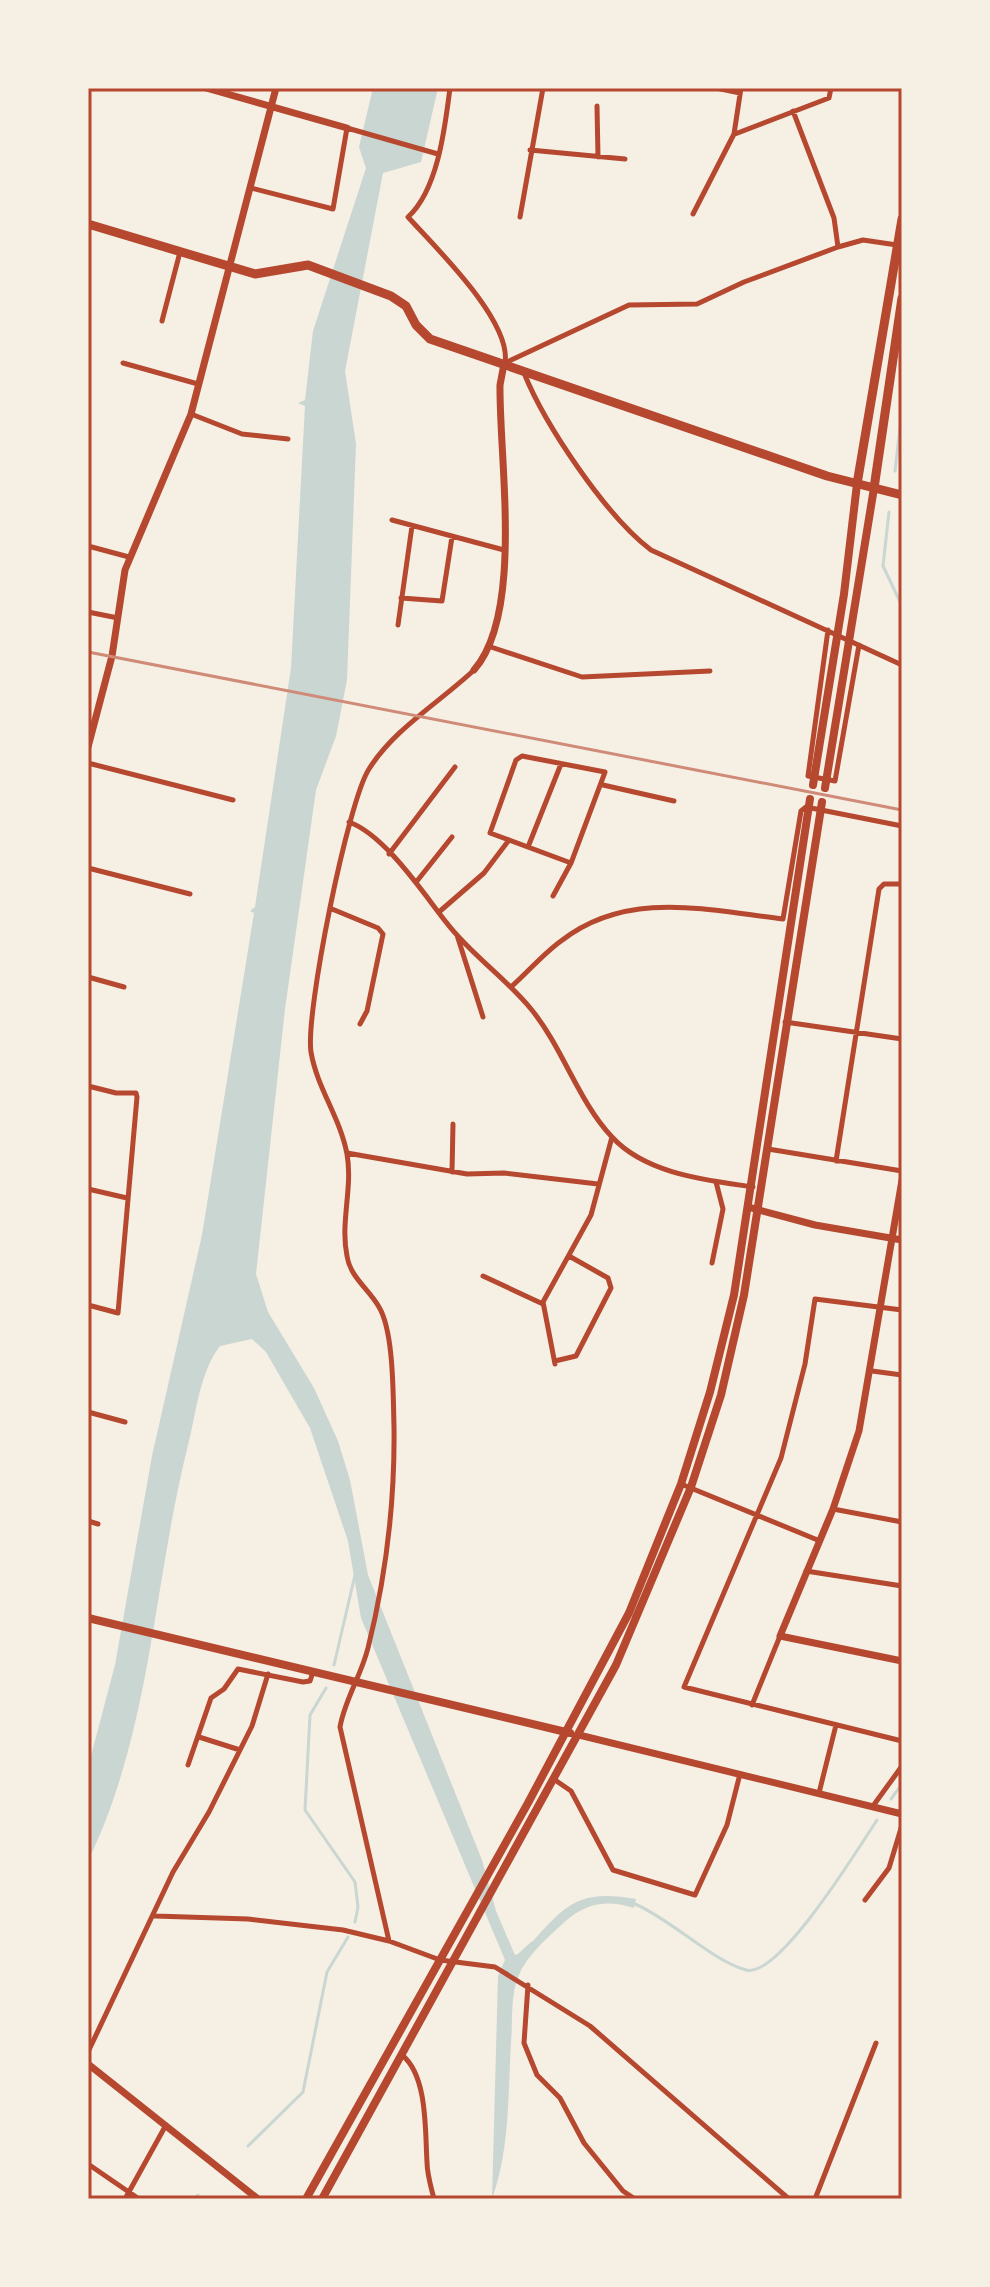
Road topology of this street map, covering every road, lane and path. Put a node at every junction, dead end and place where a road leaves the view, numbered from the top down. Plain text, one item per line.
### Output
1 (206, 88) edge
2 (276, 88) edge
3 (450, 88) edge
4 (543, 88) edge
5 (716, 88) edge
6 (831, 88) edge
7 (740, 90) edge
8 (597, 106) dead end
9 (272, 107) junction
10 (793, 111) junction
11 (350, 129) junction
12 (734, 134) junction
13 (530, 150) junction
14 (435, 153) junction
15 (598, 157) junction
16 (625, 159) dead end
17 (251, 188) junction
18 (693, 214) dead end
19 (520, 217) dead end
20 (902, 219) edge
21 (88, 224) edge
22 (900, 245) edge
23 (838, 247) junction
24 (180, 250) junction
25 (231, 266) junction
26 (902, 298) edge
27 (162, 321) dead end
28 (123, 363) dead end
29 (504, 364) junction
30 (524, 371) junction
31 (199, 385) junction
32 (191, 414) junction
33 (288, 439) dead end
34 (857, 484) junction
35 (874, 488) junction
36 (902, 495) edge
37 (392, 520) dead end
38 (412, 526) junction
39 (452, 537) junction
40 (88, 546) edge
41 (504, 550) junction
42 (129, 557) junction
43 (401, 598) junction
44 (88, 612) edge
45 (119, 618) junction
46 (398, 625) dead end
47 (828, 630) junction
48 (837, 634) junction
49 (848, 640) junction
50 (859, 645) junction
51 (491, 647) junction
52 (474, 670) joint
53 (710, 671) dead end
54 (902, 672) edge
55 (88, 747) edge
56 (88, 763) edge
57 (561, 764) junction
58 (455, 767) dead end
59 (603, 785) junction
60 (813, 785) dead end
61 (825, 788) dead end
62 (233, 800) dead end
63 (674, 801) dead end
64 (808, 803) junction
65 (825, 806) junction
66 (349, 822) junction
67 (902, 826) edge
68 (452, 837) dead end
69 (509, 840) junction
70 (528, 847) junction
71 (389, 854) junction
72 (571, 863) junction
73 (88, 868) edge
74 (417, 881) junction
75 (902, 884) edge
76 (190, 894) dead end
77 (553, 896) dead end
78 (332, 909) junction
79 (439, 912) junction
80 (457, 935) junction
81 (88, 977) edge
82 (124, 987) dead end
83 (511, 987) junction
84 (483, 1017) dead end
85 (777, 1021) junction
86 (787, 1022) junction
87 (360, 1024) dead end
88 (856, 1031) junction
89 (902, 1039) edge
90 (88, 1086) edge
91 (453, 1124) dead end
92 (612, 1137) junction
93 (768, 1149) junction
94 (347, 1153) junction
95 (836, 1161) junction
96 (902, 1171) edge
97 (452, 1172) junction
98 (902, 1180) edge
99 (716, 1182) junction
100 (598, 1184) junction
101 (751, 1187) junction
102 (88, 1189) edge
103 (762, 1189) junction
104 (127, 1198) junction
105 (748, 1207) junction
106 (759, 1209) junction
107 (893, 1238) junction
108 (902, 1240) edge
109 (569, 1256) junction
110 (712, 1263) dead end
111 (483, 1276) dead end
112 (543, 1304) junction
113 (88, 1305) edge
114 (882, 1307) junction
115 (902, 1310) edge
116 (872, 1371) junction
117 (902, 1375) edge
118 (88, 1412) edge
119 (125, 1422) dead end
120 (686, 1485) junction
121 (833, 1509) junction
122 (759, 1515) junction
123 (88, 1521) edge
124 (902, 1522) edge
125 (98, 1524) dead end
126 (820, 1541) junction
127 (806, 1571) junction
128 (902, 1586) edge
129 (88, 1618) edge
130 (780, 1636) junction
131 (902, 1661) edge
132 (313, 1672) junction
133 (268, 1674) junction
134 (357, 1681) junction
135 (752, 1705) junction
136 (836, 1725) junction
137 (566, 1732) junction
138 (579, 1735) junction
139 (199, 1737) junction
140 (902, 1741) edge
141 (240, 1750) junction
142 (188, 1765) dead end
143 (902, 1766) edge
144 (740, 1774) junction
145 (555, 1780) junction
146 (819, 1793) junction
147 (873, 1806) junction
148 (902, 1814) edge
149 (902, 1825) edge
150 (865, 1900) dead end
151 (155, 1916) junction
152 (389, 1941) junction
153 (440, 1960) junction
154 (452, 1961) junction
155 (528, 1985) junction
156 (876, 2043) dead end
157 (88, 2052) edge
158 (401, 2055) junction
159 (88, 2064) edge
160 (166, 2125) junction
161 (88, 2164) edge
162 (127, 2196) edge
163 (139, 2199) edge
164 (258, 2199) edge
165 (306, 2199) edge
166 (322, 2199) edge
167 (434, 2199) edge
168 (635, 2199) edge
169 (789, 2199) edge
170 (815, 2199) edge

1 - 9 street
2 - 9 street
3 - 14 street
4 - 13 street
5 - 7 street
6 - 10 street
7 - 12 street
8 - 15 street
9 - 11 street
9 - 17 street
10 - 12 street
10 - 23 street
11 - 14 street
11 - 17 street
12 - 18 street
13 - 15 street
13 - 19 street
14 - 29 street
15 - 16 street
17 - 25 street
20 - 22 main road
21 - 24 main road
22 - 23 street
22 - 34 main road
23 - 29 street
24 - 25 main road
24 - 27 street
25 - 29 main road
25 - 31 street
26 - 35 main road
28 - 31 street
29 - 30 main road
29 - 41 street
30 - 34 main road
30 - 47 street
31 - 32 street
32 - 33 street
32 - 42 street
34 - 35 main road
34 - 48 main road
35 - 36 main road
35 - 49 main road
37 - 38 street
38 - 39 street
38 - 43 street
39 - 41 street
39 - 43 street
40 - 42 street
41 - 51 street
42 - 45 street
43 - 46 street
44 - 45 street
45 - 55 street
47 - 48 street
47 - 50 street
48 - 49 street
48 - 60 main road
49 - 50 street
49 - 61 main road
50 - 54 street
51 - 52 street
51 - 53 street
52 - 66 street
56 - 62 street
57 - 59 street
57 - 69 street
57 - 70 street
58 - 71 street
59 - 63 street
59 - 72 street
64 - 65 street
64 - 83 street
64 - 85 main road
65 - 67 street
65 - 86 main road
66 - 71 street
66 - 78 street
68 - 74 street
69 - 70 street
69 - 79 street
70 - 72 street
71 - 74 street
72 - 77 street
73 - 76 street
74 - 79 street
75 - 88 street
78 - 87 street
78 - 94 street
79 - 80 street
80 - 83 street
80 - 84 street
81 - 82 street
83 - 92 street
85 - 86 street
85 - 101 main road
86 - 88 street
86 - 93 main road
88 - 89 street
88 - 95 street
90 - 104 street
91 - 97 street
92 - 99 street
92 - 100 street
93 - 95 street
93 - 103 main road
94 - 97 street
94 - 134 street
95 - 96 street
97 - 100 street
98 - 107 street
99 - 101 street
99 - 110 street
100 - 109 street
101 - 103 street
101 - 105 main road
102 - 104 street
103 - 106 main road
104 - 113 street
105 - 106 street
105 - 120 main road
106 - 107 street
106 - 120 main road
107 - 108 street
107 - 114 street
109 - 112 street
109 - 112 street
111 - 112 street
114 - 115 street
114 - 116 street
114 - 122 street
116 - 117 street
116 - 121 street
118 - 119 street
120 - 122 street
120 - 137 main road
120 - 138 main road
121 - 124 street
121 - 126 street
122 - 126 street
122 - 135 street
123 - 125 street
126 - 127 street
127 - 128 street
127 - 130 street
129 - 132 main road
130 - 131 street
130 - 135 street
132 - 133 street
132 - 134 main road
133 - 139 street
133 - 141 street
134 - 137 main road
134 - 152 street
135 - 136 street
136 - 140 street
136 - 146 street
137 - 138 main road
137 - 153 main road
138 - 144 street
138 - 145 main road
139 - 141 street
139 - 142 street
141 - 151 street
143 - 147 street
144 - 145 street
144 - 146 street
145 - 154 main road
146 - 147 street
147 - 148 street
149 - 150 street
151 - 152 street
151 - 157 street
152 - 153 street
153 - 154 street
153 - 165 main road
154 - 155 street
154 - 158 main road
155 - 168 street
155 - 169 street
156 - 170 street
158 - 166 main road
158 - 167 street
159 - 160 street
160 - 162 street
160 - 164 street
161 - 162 street
162 - 163 street

